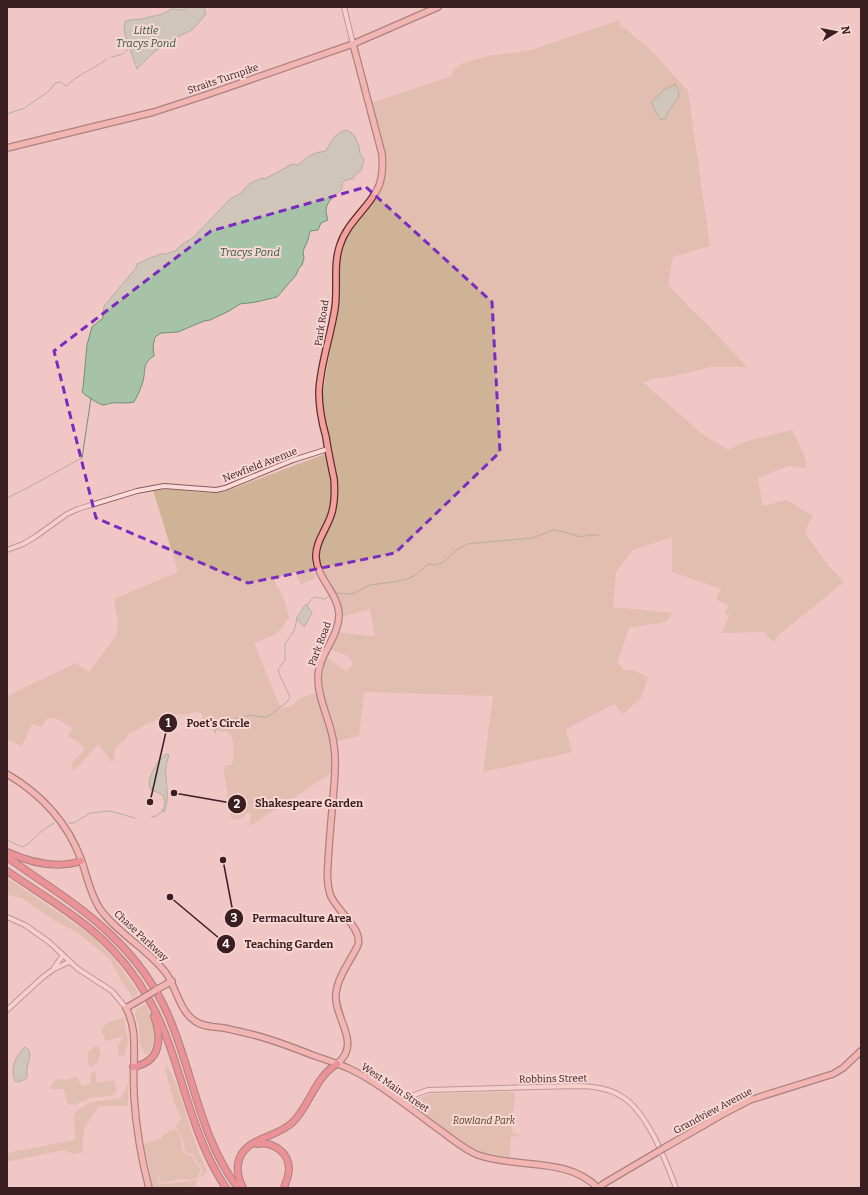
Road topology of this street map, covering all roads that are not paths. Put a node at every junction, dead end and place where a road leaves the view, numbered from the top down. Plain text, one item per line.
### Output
1 (344, 7) edge
2 (438, 7) edge
3 (353, 44) junction
4 (7, 148) edge
5 (328, 449) junction
6 (7, 550) edge
7 (7, 774) edge
8 (7, 852) edge
9 (7, 857) edge
10 (81, 861) junction
11 (7, 871) edge
12 (7, 917) edge
13 (64, 955) junction
14 (69, 962) junction
15 (54, 969) junction
16 (137, 981) junction
17 (172, 982) junction
18 (126, 1008) junction
19 (7, 1010) edge
20 (861, 1051) edge
21 (337, 1064) junction
22 (134, 1067) junction
23 (403, 1103) junction
24 (242, 1153) junction
25 (149, 1188) edge
26 (226, 1188) edge
27 (238, 1188) edge
28 (243, 1188) edge
29 (284, 1188) edge
30 (598, 1188) edge
31 (676, 1188) edge

1 - 3 street
2 - 3 main road, Straits Turnpike
3 - 4 main road, Straits Turnpike
3 - 5 main road, Park Road
5 - 6 street, Newfield Avenue
5 - 21 main road, Park Road
7 - 10 main road, Chase Parkway
8 - 10 highway
9 - 27 highway
10 - 17 main road, Chase Parkway
11 - 16 highway
12 - 13 street
13 - 14 street
13 - 15 street
14 - 15 street
14 - 18 street
15 - 19 street
16 - 22 highway
16 - 26 highway
17 - 18 main road, bridge
17 - 21 main road, West Main Street
18 - 22 main road
20 - 30 main road, Grandview Avenue
21 - 23 main road, West Main Street
21 - 24 highway
22 - 25 main road
23 - 30 main road, West Main Street
23 - 31 street, Robbins Street
24 - 28 highway
24 - 29 highway

